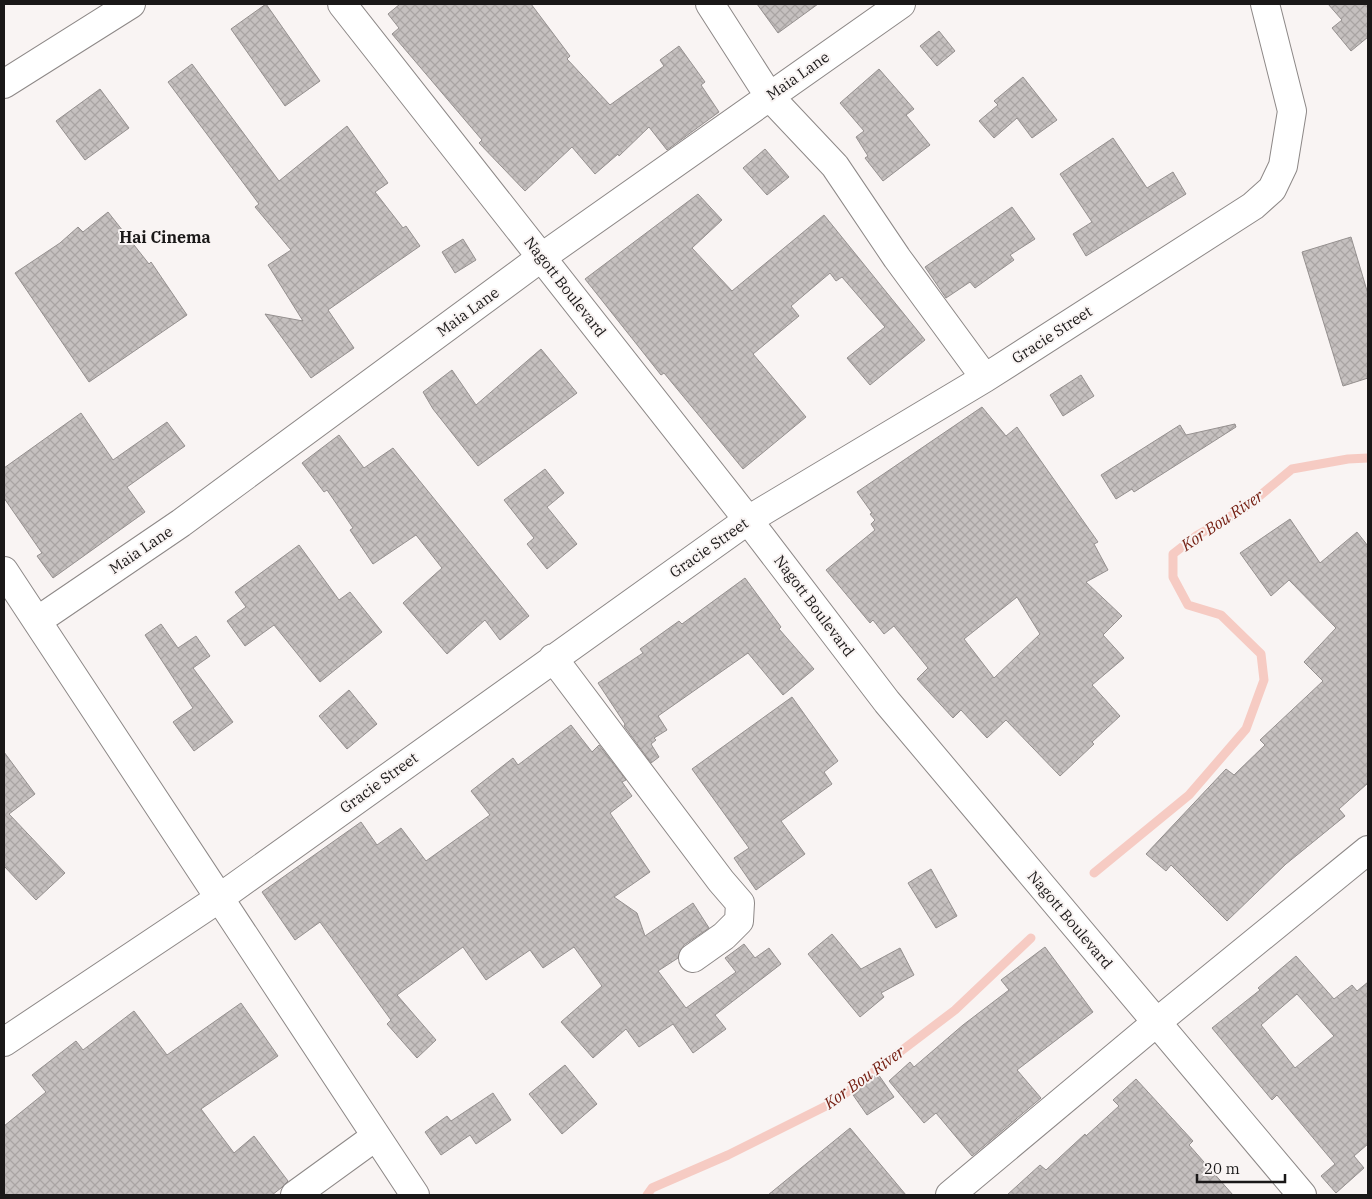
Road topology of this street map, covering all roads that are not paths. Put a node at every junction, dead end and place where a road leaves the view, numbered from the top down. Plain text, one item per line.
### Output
1 (132, 4) edge
2 (342, 4) edge
3 (710, 4) edge
4 (901, 4) edge
5 (1265, 4) edge
6 (4, 84) edge
7 (769, 96) junction
8 (542, 257) junction
9 (985, 378) junction
10 (748, 520) junction
11 (4, 571) edge
12 (37, 621) junction
13 (553, 658) junction
14 (1368, 850) edge
15 (218, 899) junction
16 (693, 958) dead end
17 (1157, 1022) junction
18 (4, 1042) edge
19 (375, 1137) junction
20 (295, 1195) edge
21 (414, 1195) edge
22 (950, 1195) edge
23 (1302, 1195) edge

1 - 6 street
2 - 8 street, Nagott Boulevard
3 - 7 street
4 - 7 street, Maia Lane
5 - 9 street, Gracie Street
7 - 8 street, Maia Lane
7 - 9 street
8 - 10 street, Nagott Boulevard
8 - 12 street, Maia Lane
9 - 10 street, Gracie Street
10 - 13 street, Gracie Street
10 - 17 street, Nagott Boulevard
11 - 12 street
12 - 15 street
13 - 15 street, Gracie Street
13 - 16 street
14 - 17 street
15 - 18 street, Gracie Street
15 - 19 street
17 - 22 street
17 - 23 street, Nagott Boulevard
19 - 20 street
19 - 21 street

